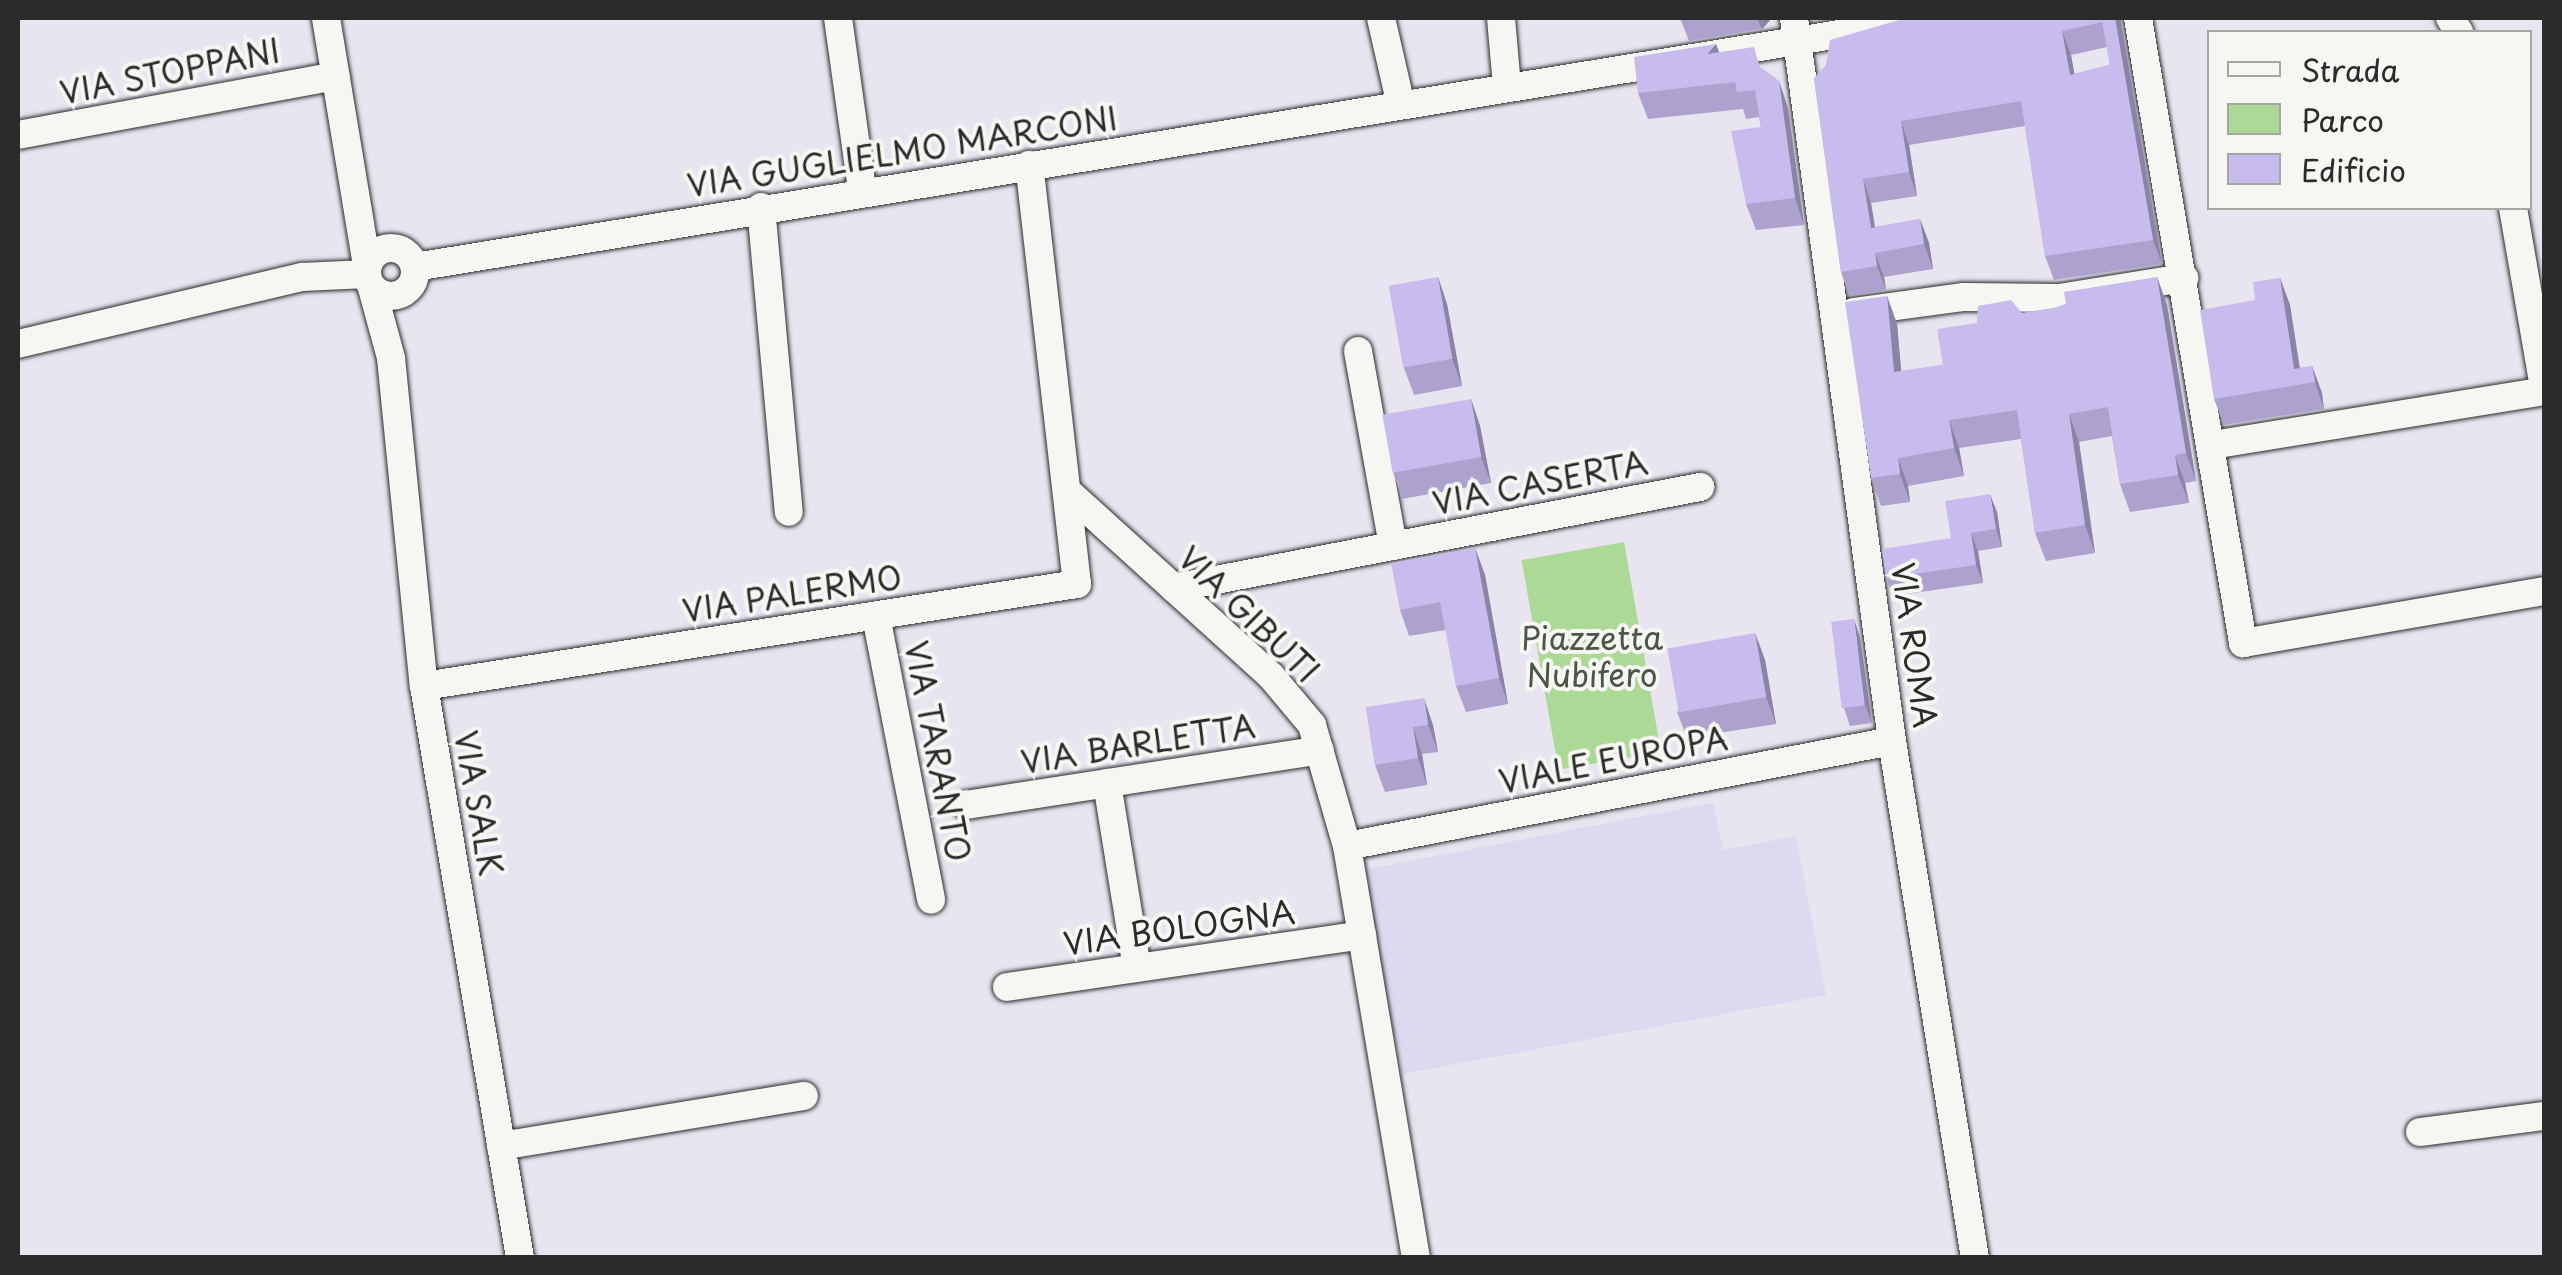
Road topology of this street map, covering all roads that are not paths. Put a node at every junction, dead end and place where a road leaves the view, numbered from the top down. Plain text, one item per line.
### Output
1 (326, 18) edge
2 (838, 18) edge
3 (1382, 18) edge
4 (1502, 18) edge
5 (1938, 18) edge
6 (2138, 18) edge
7 (1795, 29) edge
8 (336, 76) junction
9 (1507, 86) junction
10 (1400, 106) junction
11 (18, 135) edge
12 (1029, 165) junction
13 (862, 189) junction
14 (360, 202) junction
15 (760, 206) junction
16 (2513, 210) edge
17 (409, 270) junction
18 (369, 276) junction
19 (2184, 278) junction
20 (1837, 315) junction
21 (18, 344) edge
22 (1358, 351) dead end
23 (391, 358) junction
24 (2544, 389) edge
25 (2212, 445) junction
26 (1700, 487) dead end
27 (1066, 491) junction
28 (789, 512) dead end
29 (1393, 546) junction
30 (1174, 588) junction
31 (2544, 591) edge
32 (876, 616) junction
33 (424, 686) junction
34 (1892, 740) junction
35 (1320, 750) junction
36 (1107, 783) junction
37 (966, 805) dead end
38 (1347, 846) junction
39 (931, 900) dead end
40 (1362, 935) junction
41 (1137, 968) junction
42 (1006, 987) dead end
43 (804, 1096) dead end
44 (2544, 1116) edge
45 (2420, 1132) dead end
46 (501, 1146) junction
47 (520, 1258) edge
48 (1416, 1258) edge
49 (1976, 1258) edge

1 - 8 street, VIA SALK
2 - 13 street
3 - 10 street
4 - 9 street
5 - 7 street, VIA GUGLIELMO MARCONI
6 - 19 street
7 - 9 street, VIA GUGLIELMO MARCONI
7 - 20 street, VIA ROMA
8 - 11 street, VIA STOPPANI
8 - 14 street, VIA SALK
9 - 10 street, VIA GUGLIELMO MARCONI
10 - 12 street, VIA GUGLIELMO MARCONI
12 - 13 street, VIA GUGLIELMO MARCONI
12 - 27 street
13 - 15 street, VIA GUGLIELMO MARCONI
14 - 17 street
14 - 18 street, VIA SALK
15 - 17 street, VIA GUGLIELMO MARCONI
15 - 28 street
16 - 24 street
17 - 18 street
17 - 18 street
17 - 23 street, VIA SALK
18 - 21 street
18 - 23 street, VIA SALK
19 - 20 street
19 - 25 street
20 - 34 street, VIA ROMA
22 - 29 street, VIA CASERTA
23 - 33 street, VIA SALK
24 - 25 street
25 - 31 street
26 - 29 street, VIA CASERTA
27 - 30 street, VIA GIBUTI
27 - 32 street, VIA PALERMO
29 - 30 street, VIA CASERTA
30 - 35 street, VIA GIBUTI
32 - 33 street, VIA PALERMO
32 - 39 street, VIA TARANTO
33 - 46 street, VIA SALK
34 - 38 street, VIALE EUROPA
34 - 49 street, VIA ROMA
35 - 36 street, VIA BARLETTA
35 - 38 street, VIA GIBUTI
36 - 37 street, VIA BARLETTA
36 - 41 street
38 - 40 street, VIA GIBUTI
40 - 41 street, VIA BOLOGNA
40 - 48 street, VIA GIBUTI
41 - 42 street, VIA BOLOGNA
43 - 46 street
44 - 45 street
46 - 47 street, VIA SALK

